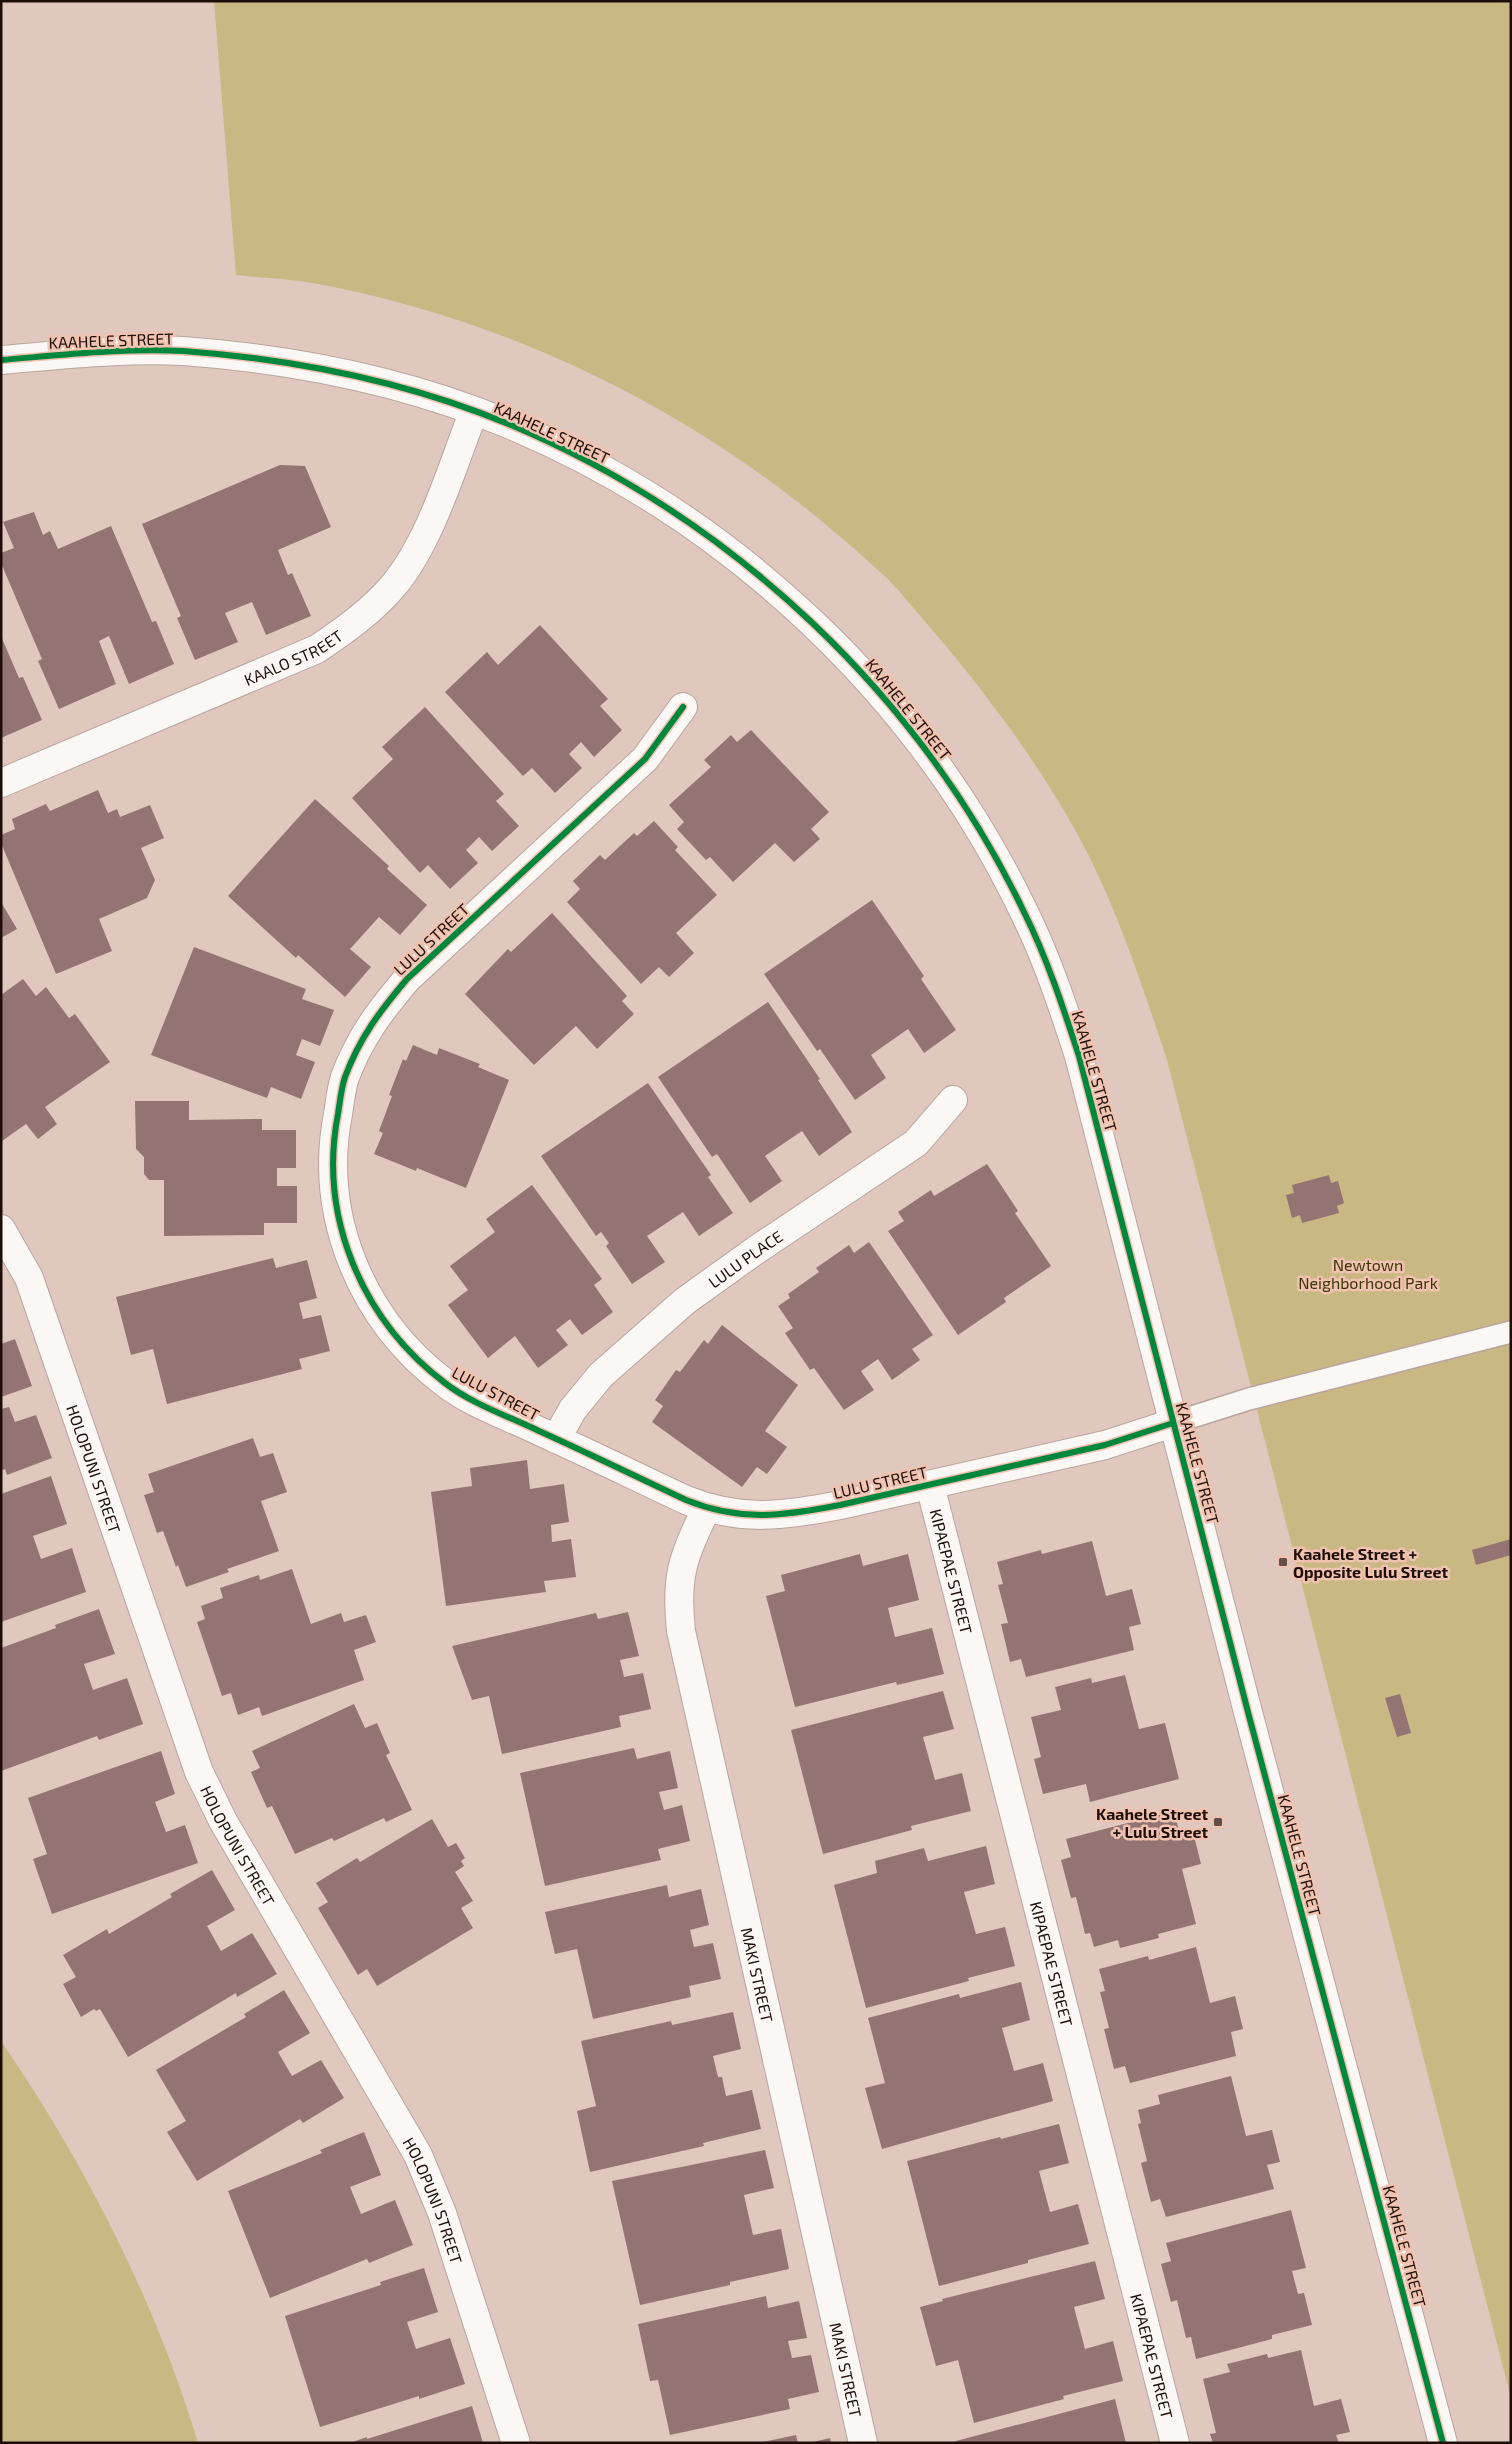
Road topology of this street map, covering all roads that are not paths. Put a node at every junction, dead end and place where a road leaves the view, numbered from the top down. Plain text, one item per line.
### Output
1 (1, 360) edge
2 (474, 411) junction
3 (684, 707) dead end
4 (1, 783) edge
5 (953, 1100) dead end
6 (1, 1229) edge
7 (1511, 1332) edge
8 (1173, 1423) junction
9 (556, 1438) junction
10 (930, 1485) junction
11 (706, 1509) junction
12 (516, 2443) edge
13 (862, 2443) edge
14 (1175, 2443) edge
15 (1443, 2443) edge

1 - 2 street, KAAHELE STREET
2 - 4 street, KAALO STREET
2 - 8 street, KAAHELE STREET
3 - 9 street, LULU STREET
5 - 9 street, LULU PLACE
6 - 12 street, HOLOPUNI STREET
7 - 8 lane
8 - 10 street, LULU STREET
8 - 15 street, KAAHELE STREET
9 - 11 street, LULU STREET
10 - 11 street, LULU STREET
10 - 14 street, KIPAEPAE STREET
11 - 13 street, MAKI STREET

